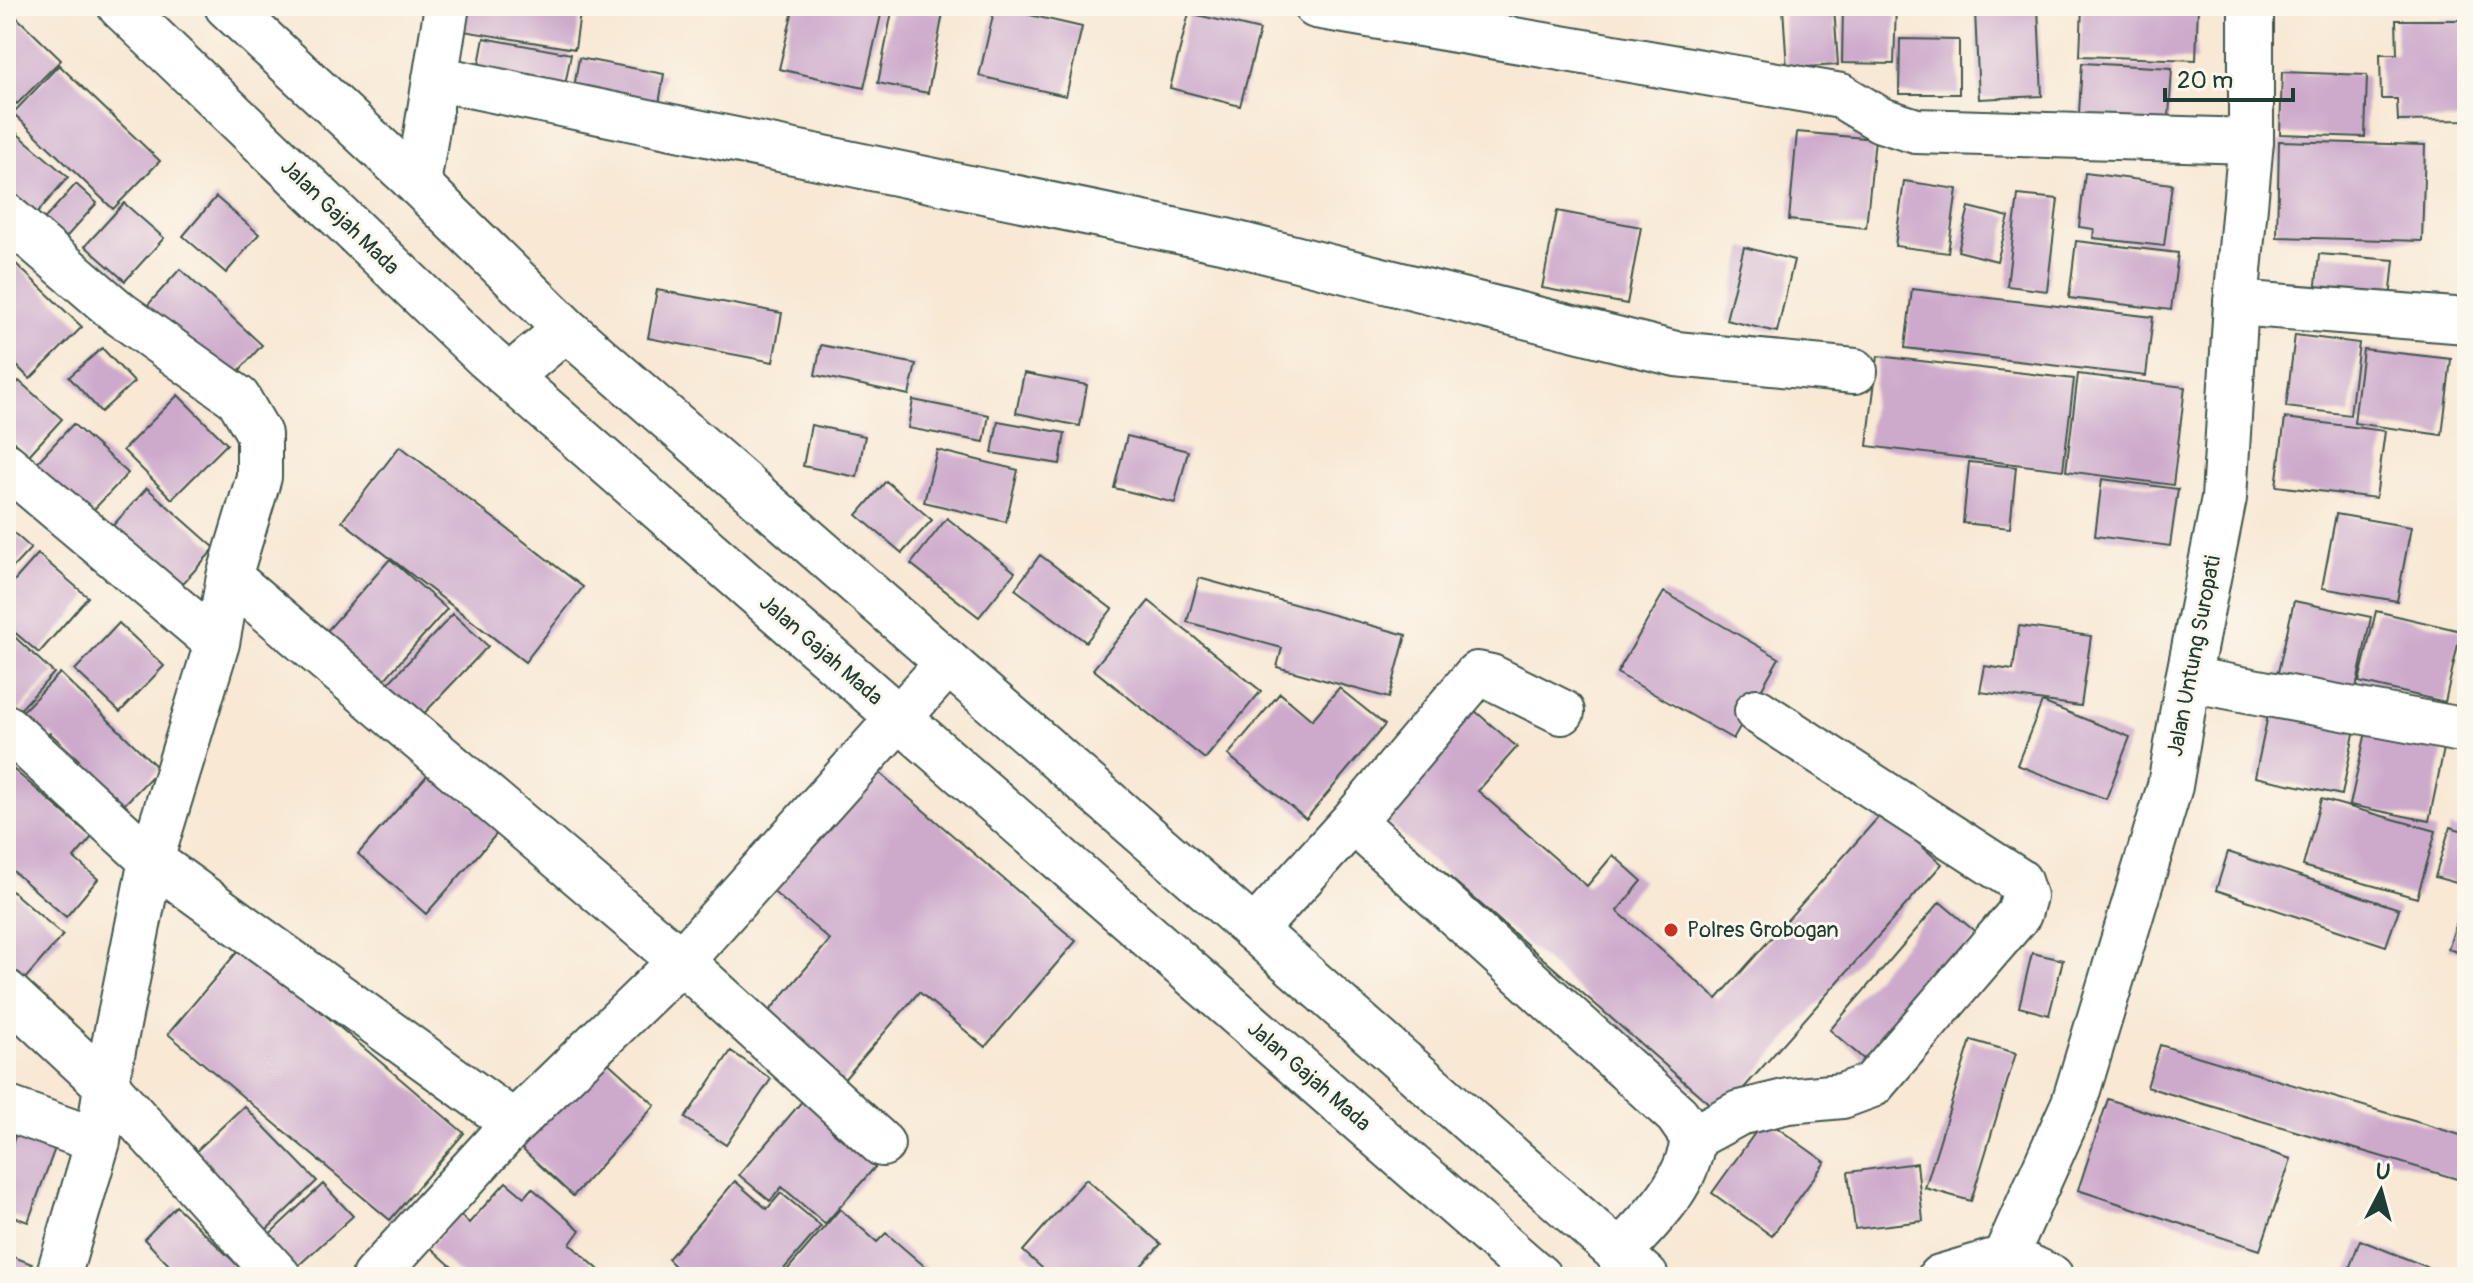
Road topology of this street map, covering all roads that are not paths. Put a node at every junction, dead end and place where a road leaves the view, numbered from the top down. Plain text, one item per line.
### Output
1 (120, 6) edge
2 (227, 6) edge
3 (447, 6) edge
4 (1316, 6) edge
5 (2251, 6) edge
6 (435, 78) junction
7 (2251, 141) junction
8 (418, 184) junction
9 (6, 216) edge
10 (2236, 303) junction
11 (2467, 321) edge
12 (566, 329) junction
13 (1855, 371) dead end
14 (509, 377) junction
15 (6, 465) edge
16 (229, 577) junction
17 (217, 643) junction
18 (948, 663) junction
19 (2188, 679) junction
20 (1757, 711) dead end
21 (1562, 712) dead end
22 (899, 718) junction
23 (6, 727) edge
24 (2467, 731) edge
25 (1353, 821) junction
26 (151, 860) junction
27 (1254, 930) junction
28 (681, 961) junction
29 (6, 992) edge
30 (106, 1085) junction
31 (6, 1108) edge
32 (514, 1123) junction
33 (1693, 1138) junction
34 (98, 1141) junction
35 (882, 1144) dead end
36 (1632, 1266) edge
37 (2002, 1267) edge
38 (2048, 1276) edge
39 (58, 1277) edge
40 (279, 1277) edge
41 (374, 1277) edge
42 (1539, 1277) edge
43 (1940, 1277) edge

1 - 14 street, Jalan Gajah Mada
2 - 8 street
3 - 6 street
4 - 7 street
5 - 7 street, Jalan Untung Suropati
6 - 8 street
6 - 13 street
7 - 10 street, Jalan Untung Suropati
8 - 12 street
9 - 16 street
10 - 11 street
10 - 19 street, Jalan Untung Suropati
12 - 14 street
12 - 18 street
14 - 22 street, Jalan Gajah Mada
15 - 17 street
16 - 17 street
16 - 28 street
17 - 26 street
18 - 22 street
18 - 27 street
19 - 24 street
19 - 37 street, Jalan Untung Suropati
20 - 33 street
21 - 25 street
22 - 28 street
22 - 42 street, Jalan Gajah Mada
23 - 26 street
25 - 27 street
25 - 33 street
26 - 30 street
26 - 32 street
27 - 36 street
28 - 32 street
28 - 35 street
29 - 30 street
30 - 34 street
30 - 40 street
31 - 34 street
32 - 41 street
33 - 36 street
34 - 39 street
37 - 38 street
37 - 43 street

